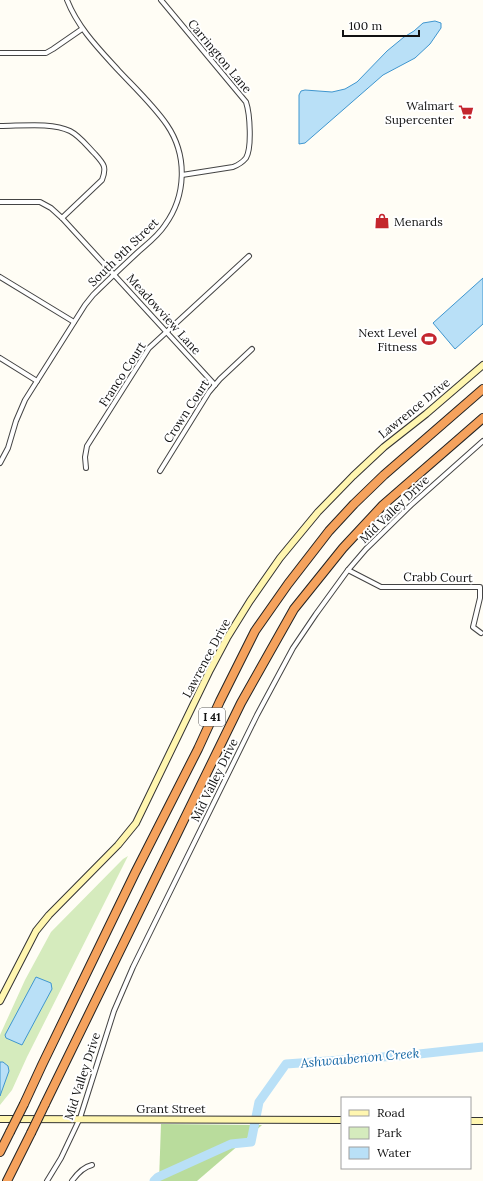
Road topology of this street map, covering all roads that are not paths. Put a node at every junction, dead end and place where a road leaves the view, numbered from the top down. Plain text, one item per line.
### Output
1 (67, 0) edge
2 (161, 0) edge
3 (82, 29) junction
4 (0, 53) edge
5 (0, 126) edge
6 (182, 175) junction
7 (0, 202) edge
8 (62, 218) junction
9 (250, 256) dead end
10 (114, 275) junction
11 (0, 277) edge
12 (74, 322) junction
13 (166, 332) junction
14 (252, 349) dead end
15 (0, 358) edge
16 (483, 365) edge
17 (37, 381) junction
18 (215, 385) junction
19 (483, 389) edge
20 (483, 418) edge
21 (483, 441) edge
22 (0, 463) edge
23 (86, 468) dead end
24 (160, 471) dead end
25 (348, 570) junction
26 (482, 634) dead end
27 (0, 1001) edge
28 (80, 1118) junction
29 (0, 1119) edge
30 (341, 1120) edge
31 (471, 1121) edge
32 (483, 1121) edge
33 (0, 1152) edge
34 (92, 1165) dead end
35 (7, 1181) edge
36 (47, 1181) edge
37 (72, 1181) edge

1 - 3 street, South 9th Street
2 - 6 street, Carrington Lane
3 - 4 street
3 - 6 street, South 9th Street
5 - 8 street
6 - 10 street, South 9th Street
7 - 8 street, Meadowview Lane
8 - 10 street, Meadowview Lane
9 - 13 street, Franco Court
10 - 12 street, South 9th Street
10 - 13 street, Meadowview Lane
11 - 12 street
12 - 17 street, South 9th Street
13 - 18 street, Meadowview Lane
13 - 23 street, Franco Court
14 - 18 street, Crown Court
15 - 17 street
16 - 27 main road, Lawrence Drive
17 - 22 street, South 9th Street
18 - 24 street, Crown Court
19 - 33 highway, I 41, bridge
20 - 35 highway, I 41, bridge
21 - 25 street, Mid Valley Drive
25 - 26 street, Crabb Court
25 - 28 street, Mid Valley Drive
28 - 29 main road, Grant Street
28 - 30 main road, Grant Street
28 - 36 street, Mid Valley Drive
31 - 32 main road
34 - 37 street

